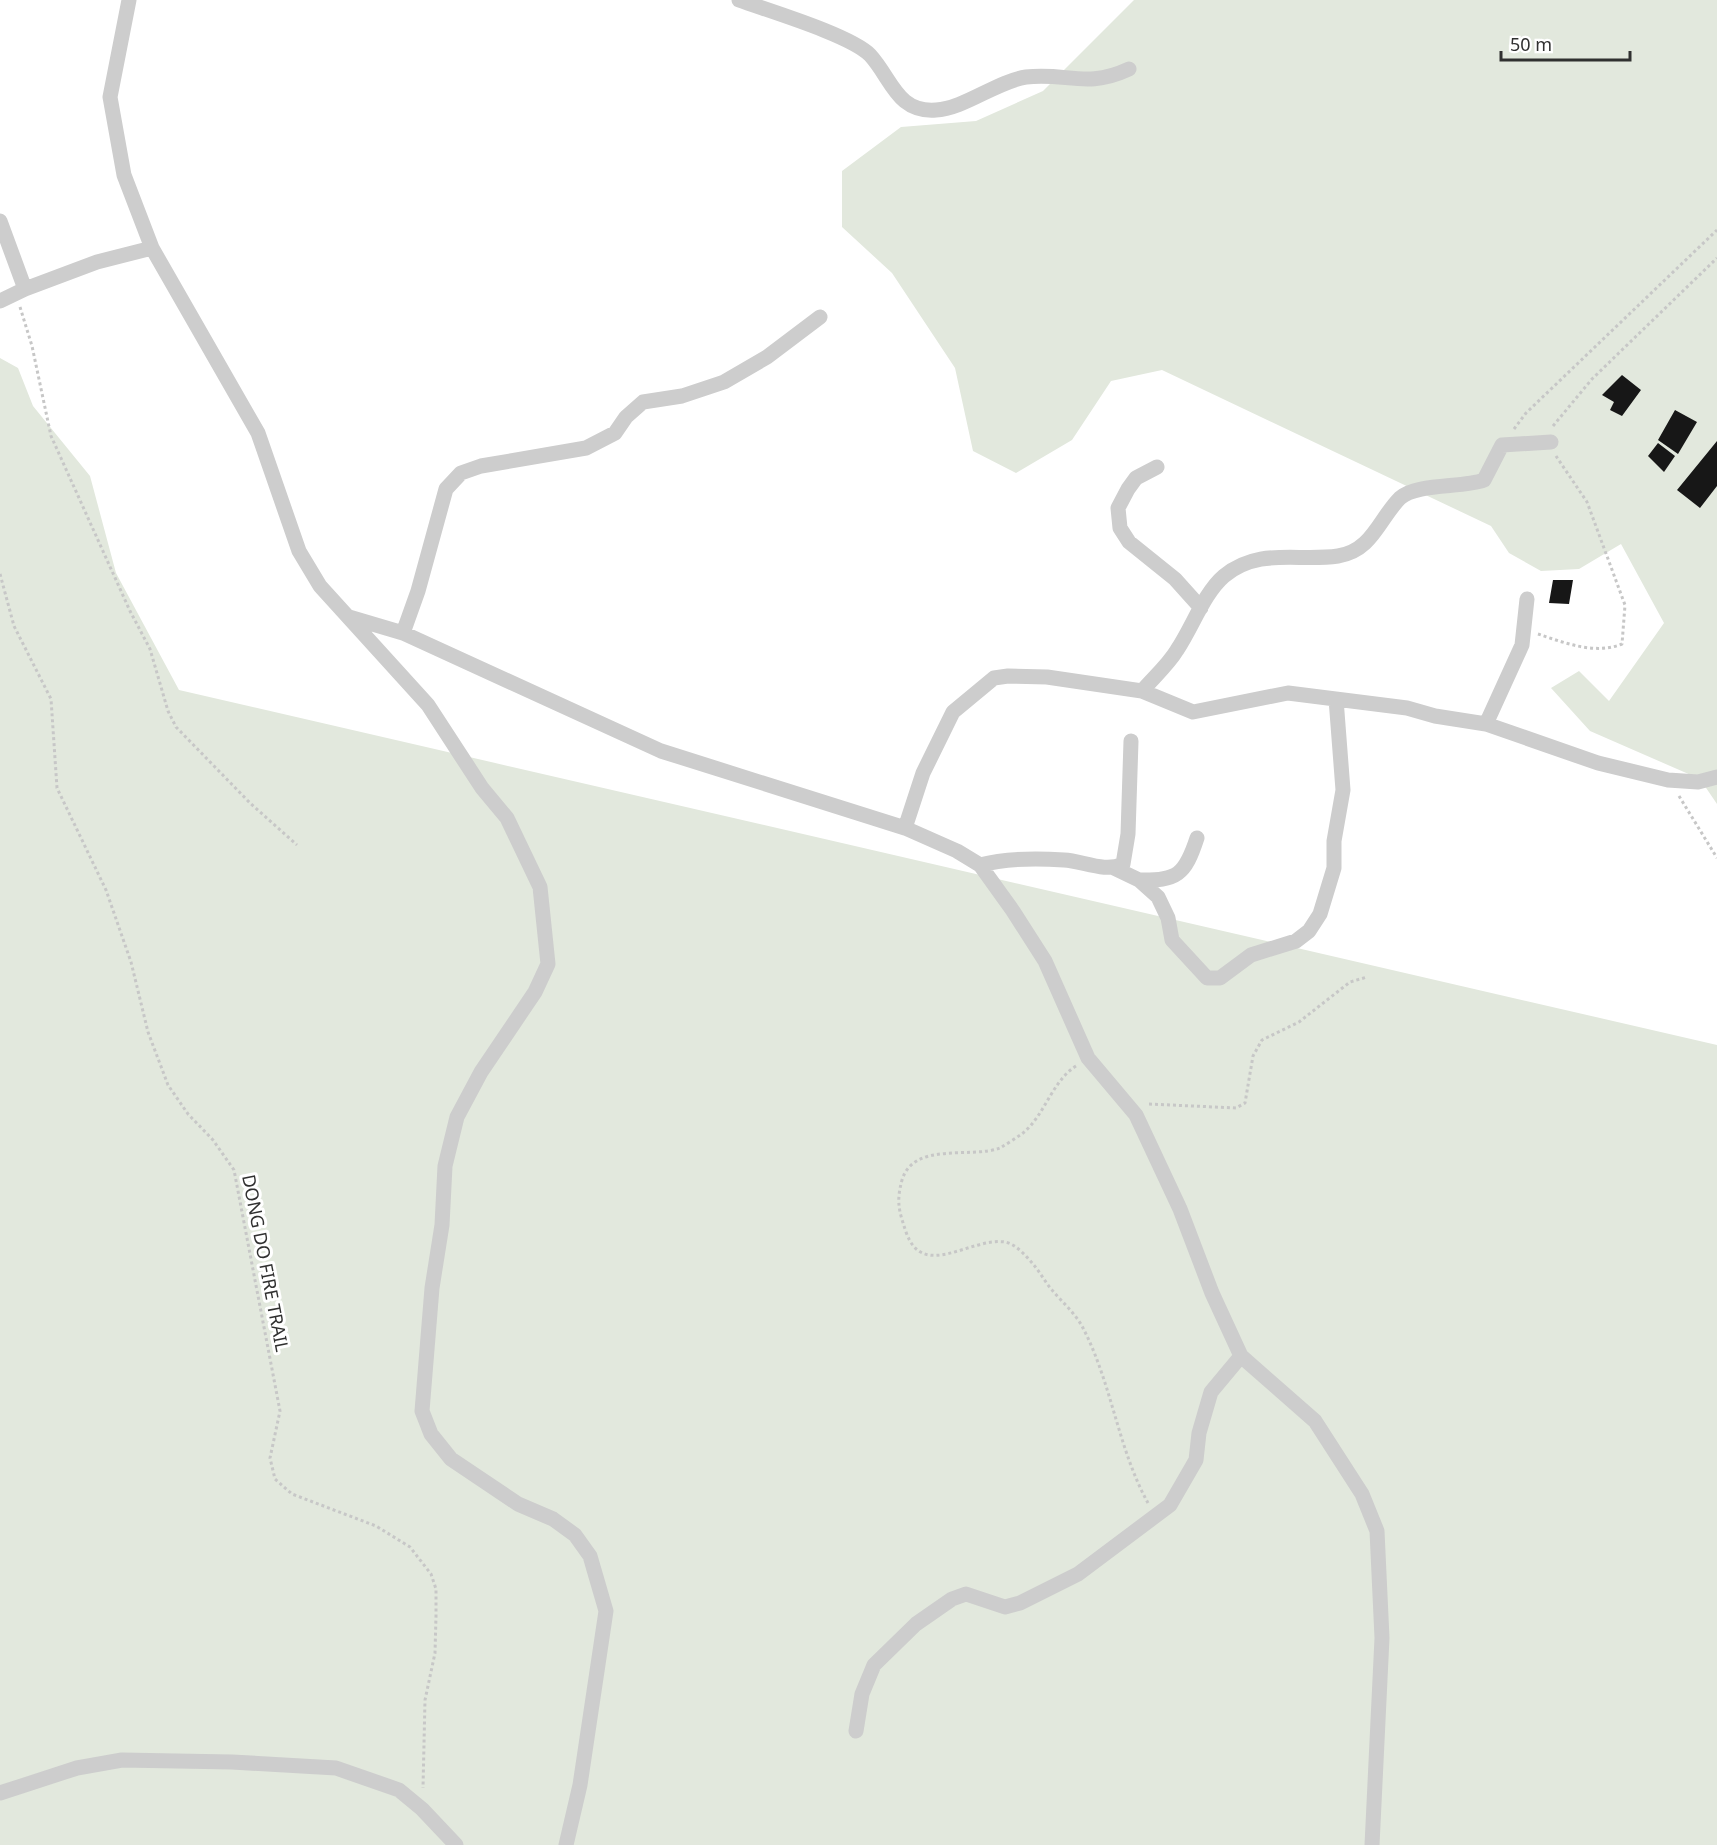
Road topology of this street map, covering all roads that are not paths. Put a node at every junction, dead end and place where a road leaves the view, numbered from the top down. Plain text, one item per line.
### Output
1 (129, 0) edge
2 (739, 0) edge
3 (1129, 69) dead end
4 (0, 221) edge
5 (152, 248) junction
6 (20, 292) junction
7 (0, 301) edge
8 (820, 317) dead end
9 (1551, 442) road end
10 (1157, 467) dead end
11 (1527, 599) dead end
12 (1201, 608) junction
13 (347, 616) junction
14 (403, 633) junction
15 (1142, 691) junction
16 (1336, 699) junction
17 (1486, 724) junction
18 (1131, 741) dead end
19 (1717, 777) edge
20 (905, 828) junction
21 (1197, 838) dead end
22 (980, 866) junction
23 (1114, 868) junction
24 (1139, 880) junction
25 (1241, 1356) junction
26 (856, 1731) dead end
27 (0, 1793) edge
28 (456, 1845) edge
29 (566, 1845) edge
30 (1372, 1845) edge

1 - 5 street
2 - 3 street
4 - 6 street
5 - 6 street
5 - 13 street
6 - 7 street
8 - 14 street
9 - 12 street
10 - 12 street
11 - 17 street
12 - 15 street
13 - 14 street
13 - 29 street
14 - 20 street
15 - 16 street
15 - 20 street
16 - 17 street
16 - 24 street
17 - 19 street
18 - 23 street
20 - 22 street
21 - 24 street
22 - 23 street
22 - 25 street
23 - 24 street
25 - 26 street
25 - 30 street
27 - 28 street

